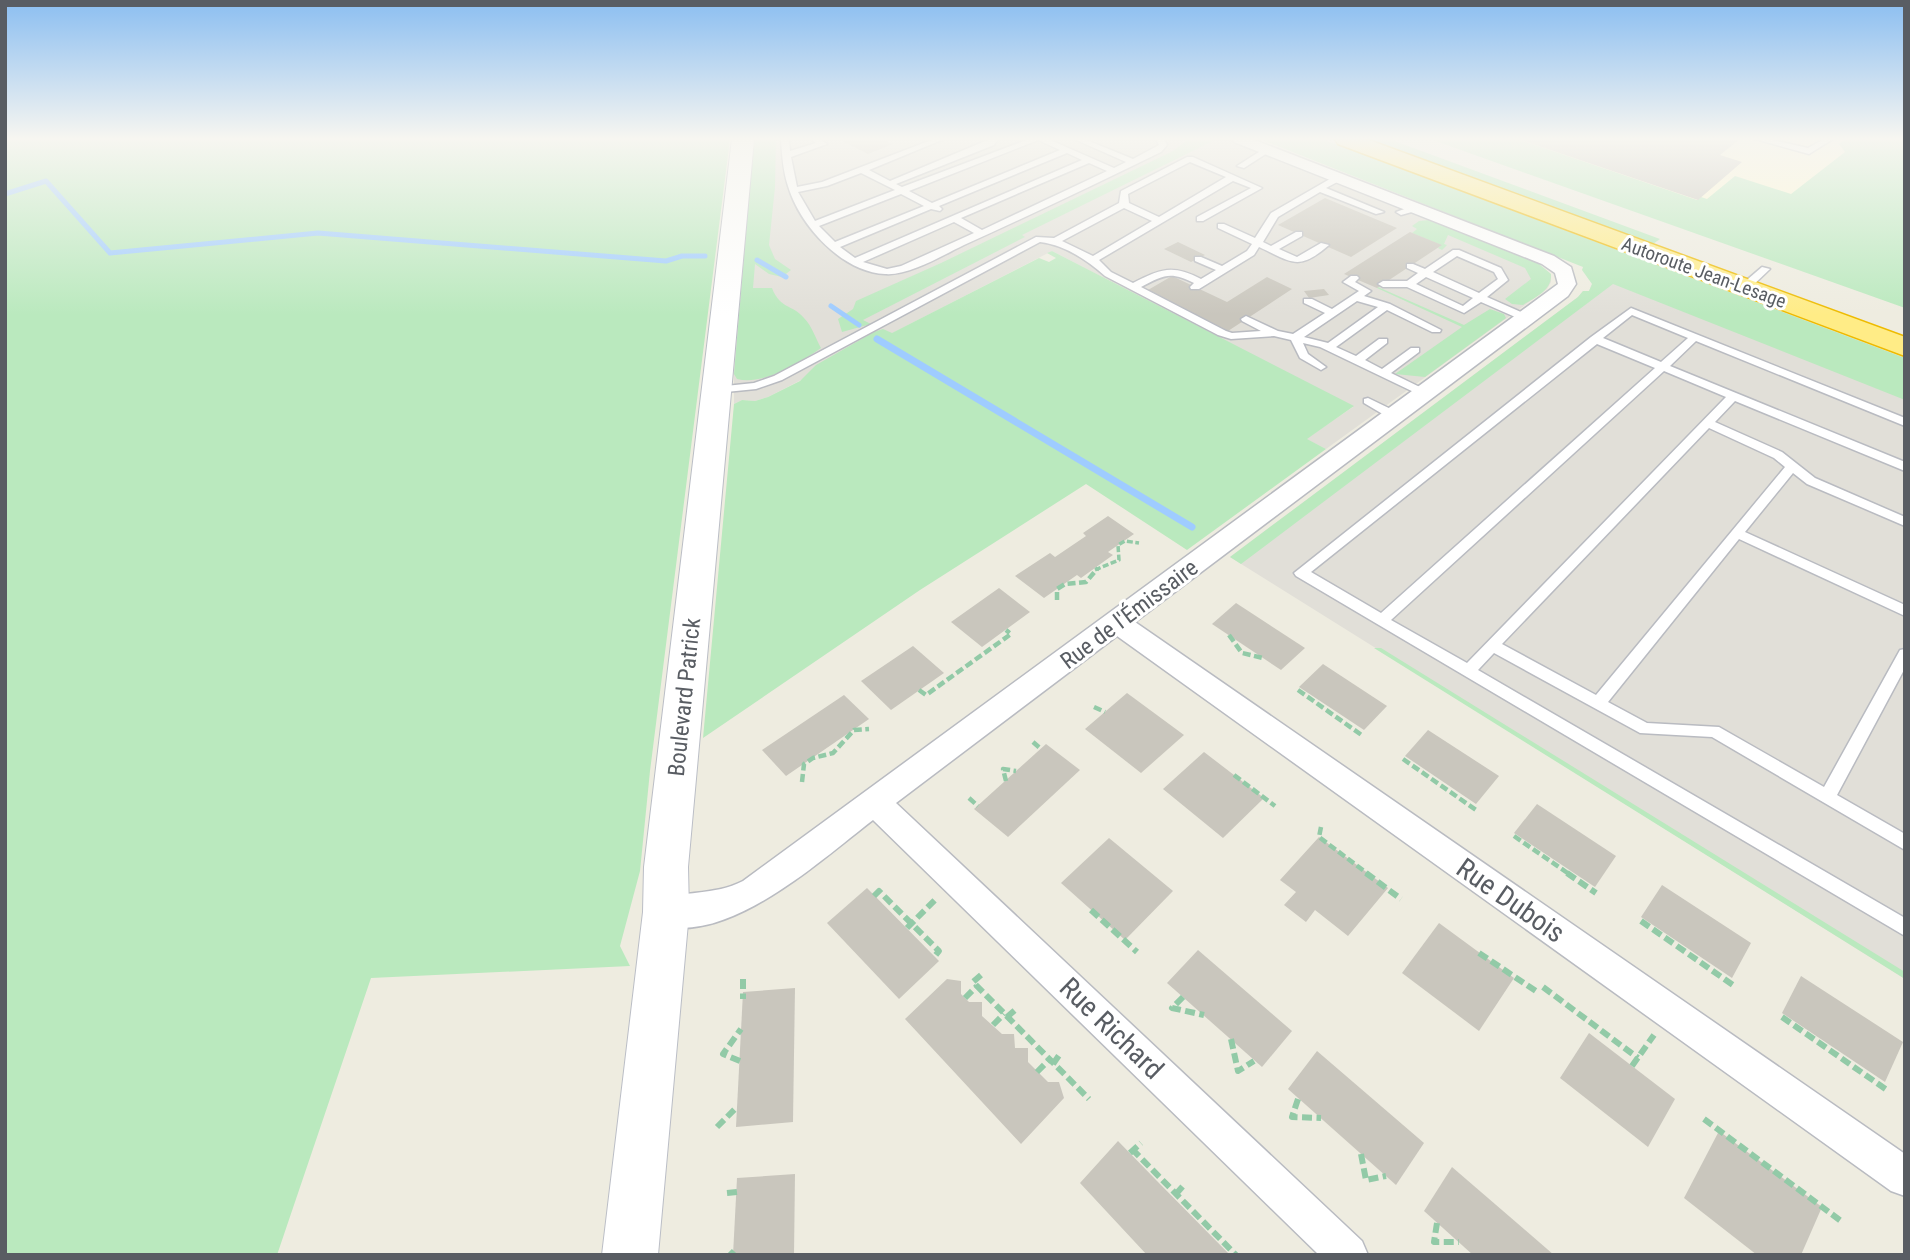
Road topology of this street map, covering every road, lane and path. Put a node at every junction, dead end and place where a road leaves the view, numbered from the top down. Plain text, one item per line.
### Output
1 (737, 198) edge
2 (797, 198) edge
3 (888, 198) edge
4 (916, 198) edge
5 (952, 198) edge
6 (1001, 198) edge
7 (1058, 198) edge
8 (1124, 198) edge
9 (1198, 198) edge
10 (1240, 198) edge
11 (1303, 198) edge
12 (1344, 198) edge
13 (1379, 198) edge
14 (1505, 198) edge
15 (1568, 198) edge
16 (1124, 204) junction
17 (932, 206) junction
18 (1379, 212) dead end
19 (954, 218) junction
20 (1200, 219) dead end
21 (1160, 221) junction
22 (815, 224) junction
23 (1221, 226) dead end
24 (982, 234) junction
25 (1299, 234) dead end
26 (1055, 241) junction
27 (1258, 243) junction
28 (1324, 245) dead end
29 (834, 246) junction
30 (1272, 249) junction
31 (1198, 259) dead end
32 (1093, 261) junction
33 (854, 262) junction
34 (1410, 266) dead end
35 (1765, 269) junction
36 (1223, 270) junction
37 (1425, 273) junction
38 (1354, 278) dead end
39 (1790, 278) dead end
40 (1383, 284) dead end
41 (1409, 284) junction
42 (1133, 287) junction
43 (1745, 287) junction
44 (1356, 297) junction
45 (1480, 298) junction
46 (1308, 301) dead end
47 (1386, 306) junction
48 (1333, 313) junction
49 (1526, 318) junction
50 (1245, 319) dead end
51 (1436, 330) dead end
52 (1274, 333) junction
53 (1695, 337) junction
54 (1295, 338) junction
55 (1595, 339) junction
56 (1383, 341) dead end
57 (1905, 346) edge
58 (1329, 347) junction
59 (1415, 350) dead end
60 (1357, 361) junction
61 (1661, 366) junction
62 (1321, 367) dead end
63 (1383, 373) junction
64 (716, 390) junction
65 (1424, 393) junction
66 (1733, 396) junction
67 (1368, 401) dead end
68 (1395, 416) junction
69 (1905, 422) edge
70 (1707, 423) junction
71 (1792, 466) junction
72 (1905, 467) edge
73 (1905, 522) edge
74 (1737, 533) junction
75 (1139, 543) dead end
76 (1058, 600) dead end
77 (1905, 611) edge
78 (1382, 620) junction
79 (1117, 623) junction
80 (1006, 630) dead end
81 (1229, 635) dead end
82 (1493, 646) junction
83 (1263, 658) dead end
84 (1903, 660) edge
85 (1468, 671) junction
86 (919, 690) dead end
87 (1298, 690) dead end
88 (1598, 703) junction
89 (1094, 707) dead end
90 (1105, 712) dead end
91 (870, 729) dead end
92 (1363, 736) dead end
93 (1033, 742) dead end
94 (1041, 749) dead end
95 (1403, 759) dead end
96 (1016, 771) dead end
97 (1234, 775) dead end
98 (1006, 780) dead end
99 (802, 782) dead end
100 (969, 797) dead end
101 (1827, 797) junction
102 (875, 802) junction
103 (978, 806) dead end
104 (1275, 806) dead end
105 (1476, 810) dead end
106 (1321, 827) dead end
107 (1514, 836) dead end
108 (1905, 843) edge
109 (957, 880) junction
110 (1595, 893) dead end
111 (874, 896) dead end
112 (1401, 899) dead end
113 (1091, 910) dead end
114 (666, 912) junction
115 (1641, 921) dead end
116 (909, 925) junction
117 (1905, 928) edge
118 (1137, 952) dead end
119 (1479, 953) dead end
120 (935, 956) dead end
121 (981, 975) dead end
122 (743, 979) dead end
123 (1733, 985) dead end
124 (977, 986) junction
125 (1184, 997) dead end
126 (965, 998) dead end
127 (743, 999) dead end
128 (1015, 1010) dead end
129 (1669, 1011) junction
130 (1006, 1015) junction
131 (1204, 1015) dead end
132 (1782, 1017) dead end
133 (993, 1025) dead end
134 (741, 1029) dead end
135 (1231, 1039) dead end
136 (1060, 1055) dead end
137 (1638, 1058) junction
138 (1254, 1060) dead end
139 (740, 1061) dead end
140 (1051, 1062) junction
141 (1632, 1066) dead end
142 (1037, 1072) dead end
143 (1888, 1090) dead end
144 (1089, 1099) dead end
145 (1298, 1099) dead end
146 (737, 1107) dead end
147 (1321, 1118) dead end
148 (1704, 1119) dead end
149 (717, 1127) dead end
150 (1141, 1143) dead end
151 (1361, 1154) dead end
152 (1386, 1176) dead end
153 (1905, 1177) edge
154 (1184, 1186) dead end
155 (737, 1192) dead end
156 (727, 1193) dead end
157 (1177, 1194) junction
158 (1841, 1221) dead end
159 (1437, 1223) dead end
160 (1459, 1242) dead end
161 (1238, 1244) dead end
162 (1235, 1253) edge
163 (630, 1255) edge
164 (1348, 1255) edge

1 - 64 street, Boulevard Patrick
2 - 22 lane
3 - 22 lane
4 - 17 lane
5 - 17 lane
6 - 19 lane
7 - 24 lane
8 - 16 lane
9 - 21 lane
10 - 20 lane
11 - 27 lane
12 - 18 lane
13 - 49 street, Rue de l'Émissaire
14 - 43 highway, Autoroute Jean-Lesage
15 - 35 highway, Autoroute Jean-Lesage
16 - 21 lane
16 - 26 lane
17 - 19 lane
17 - 29 lane
19 - 24 lane
19 - 33 lane
21 - 32 lane
22 - 29 lane
23 - 27 lane
24 - 33 lane
25 - 30 lane
26 - 32 lane
26 - 64 lane
27 - 30 lane
27 - 36 lane
28 - 30 lane
29 - 33 lane
31 - 36 lane
32 - 42 lane
34 - 37 lane
35 - 39 highway, Autoroute Jean-Lesage
35 - 43 lane
36 - 42 lane
37 - 41 lane
37 - 45 lane
37 - 45 lane
38 - 44 lane
40 - 41 lane
41 - 45 lane
42 - 52 lane
43 - 57 highway, Autoroute Jean-Lesage
44 - 47 lane
44 - 48 lane
45 - 49 lane
46 - 48 lane
47 - 51 lane
47 - 58 lane
48 - 54 lane
49 - 65 street, Rue de l'Émissaire
50 - 52 lane
52 - 54 lane
53 - 55 lane
53 - 61 lane
53 - 69 lane
54 - 58 lane
54 - 62 lane
55 - 61 lane
55 - 78 lane
56 - 60 lane
58 - 60 lane
59 - 63 lane
60 - 63 lane
61 - 66 lane
61 - 78 lane
63 - 65 lane
64 - 114 street, Boulevard Patrick
65 - 68 street, Rue de l'Émissaire
66 - 70 lane
66 - 72 lane
67 - 68 lane
68 - 79 street, Rue de l'Émissaire
70 - 71 lane
70 - 82 lane
71 - 73 lane
71 - 74 lane
74 - 77 lane
74 - 88 lane
75 - 76 path
78 - 85 lane
79 - 102 street, Rue de l'Émissaire
79 - 129 street, Rue Dubois
80 - 86 path
81 - 83 path
82 - 85 lane
82 - 88 lane
84 - 101 lane
85 - 117 lane
87 - 92 path
88 - 101 lane
89 - 90 path
91 - 99 path
93 - 94 path
95 - 105 path
96 - 98 path
97 - 104 path
100 - 103 path
101 - 108 lane
102 - 109 street, Rue Richard
102 - 114 street, Rue de l'Émissaire
106 - 112 path
107 - 110 path
109 - 116 path
109 - 164 street, Rue Richard
111 - 116 path
113 - 118 path
114 - 163 street, Boulevard Patrick
115 - 123 path
116 - 120 path
119 - 137 path
121 - 124 path
122 - 127 path
124 - 126 path
124 - 130 path
125 - 131 path
128 - 130 path
129 - 137 path
129 - 153 street, Rue Dubois
130 - 133 path
130 - 140 path
132 - 143 path
134 - 139 path
135 - 138 path
136 - 140 path
137 - 141 path
140 - 142 path
140 - 144 path
145 - 147 path
146 - 149 path
148 - 158 path
150 - 157 path
151 - 152 path
154 - 157 path
155 - 156 path
157 - 162 path
159 - 160 path
161 - 162 path

